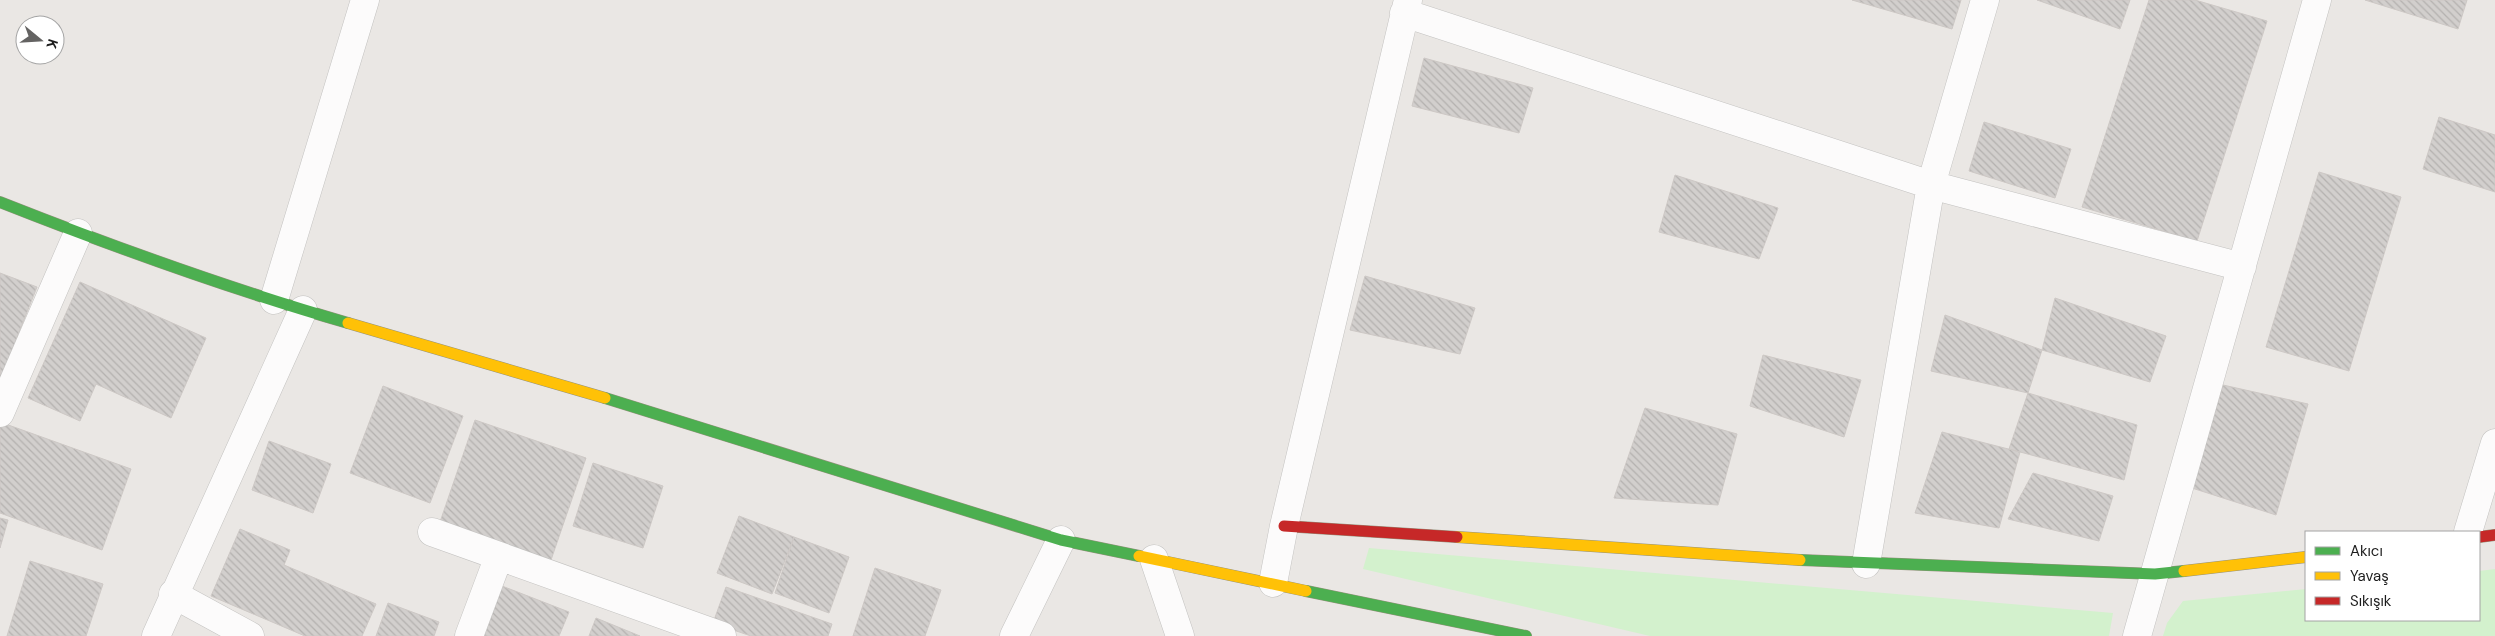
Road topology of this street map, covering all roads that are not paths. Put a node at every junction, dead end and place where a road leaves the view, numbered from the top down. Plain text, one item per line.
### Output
1 (365, 0) edge
2 (1985, 0) edge
3 (2317, 0) edge
4 (1406, 6) edge
5 (1932, 185) junction
6 (0, 202) edge
7 (78, 233) junction
8 (2242, 267) junction
9 (274, 300) junction
10 (304, 310) junction
11 (0, 413) edge
12 (2495, 443) edge
13 (1284, 526) junction
14 (2468, 531) edge
15 (432, 532) dead end
16 (2495, 535) edge
17 (2480, 537) edge
18 (1061, 540) junction
19 (499, 556) junction
20 (2305, 557) edge
21 (1154, 559) junction
22 (1866, 564) junction
23 (2155, 574) junction
24 (1273, 583) junction
25 (173, 594) junction
26 (1452, 628) edge
27 (156, 636) edge
28 (250, 636) edge
29 (468, 636) edge
30 (722, 636) edge
31 (1014, 636) edge
32 (1180, 636) edge
33 (1526, 636) edge
34 (2137, 636) edge

1 - 9 street
2 - 5 street
3 - 8 street
4 - 5 street
4 - 13 street
5 - 8 street
5 - 22 street
6 - 7 street
7 - 9 street
7 - 11 street
8 - 23 street
9 - 10 street
10 - 18 street
10 - 25 street
12 - 14 street
13 - 22 street
13 - 24 street
15 - 19 street
16 - 17 street
18 - 21 street
18 - 31 street
19 - 29 street
19 - 30 street
20 - 23 street
21 - 24 street
21 - 32 street
22 - 23 street
23 - 34 street
24 - 26 street
25 - 27 street
25 - 28 street
26 - 33 street

